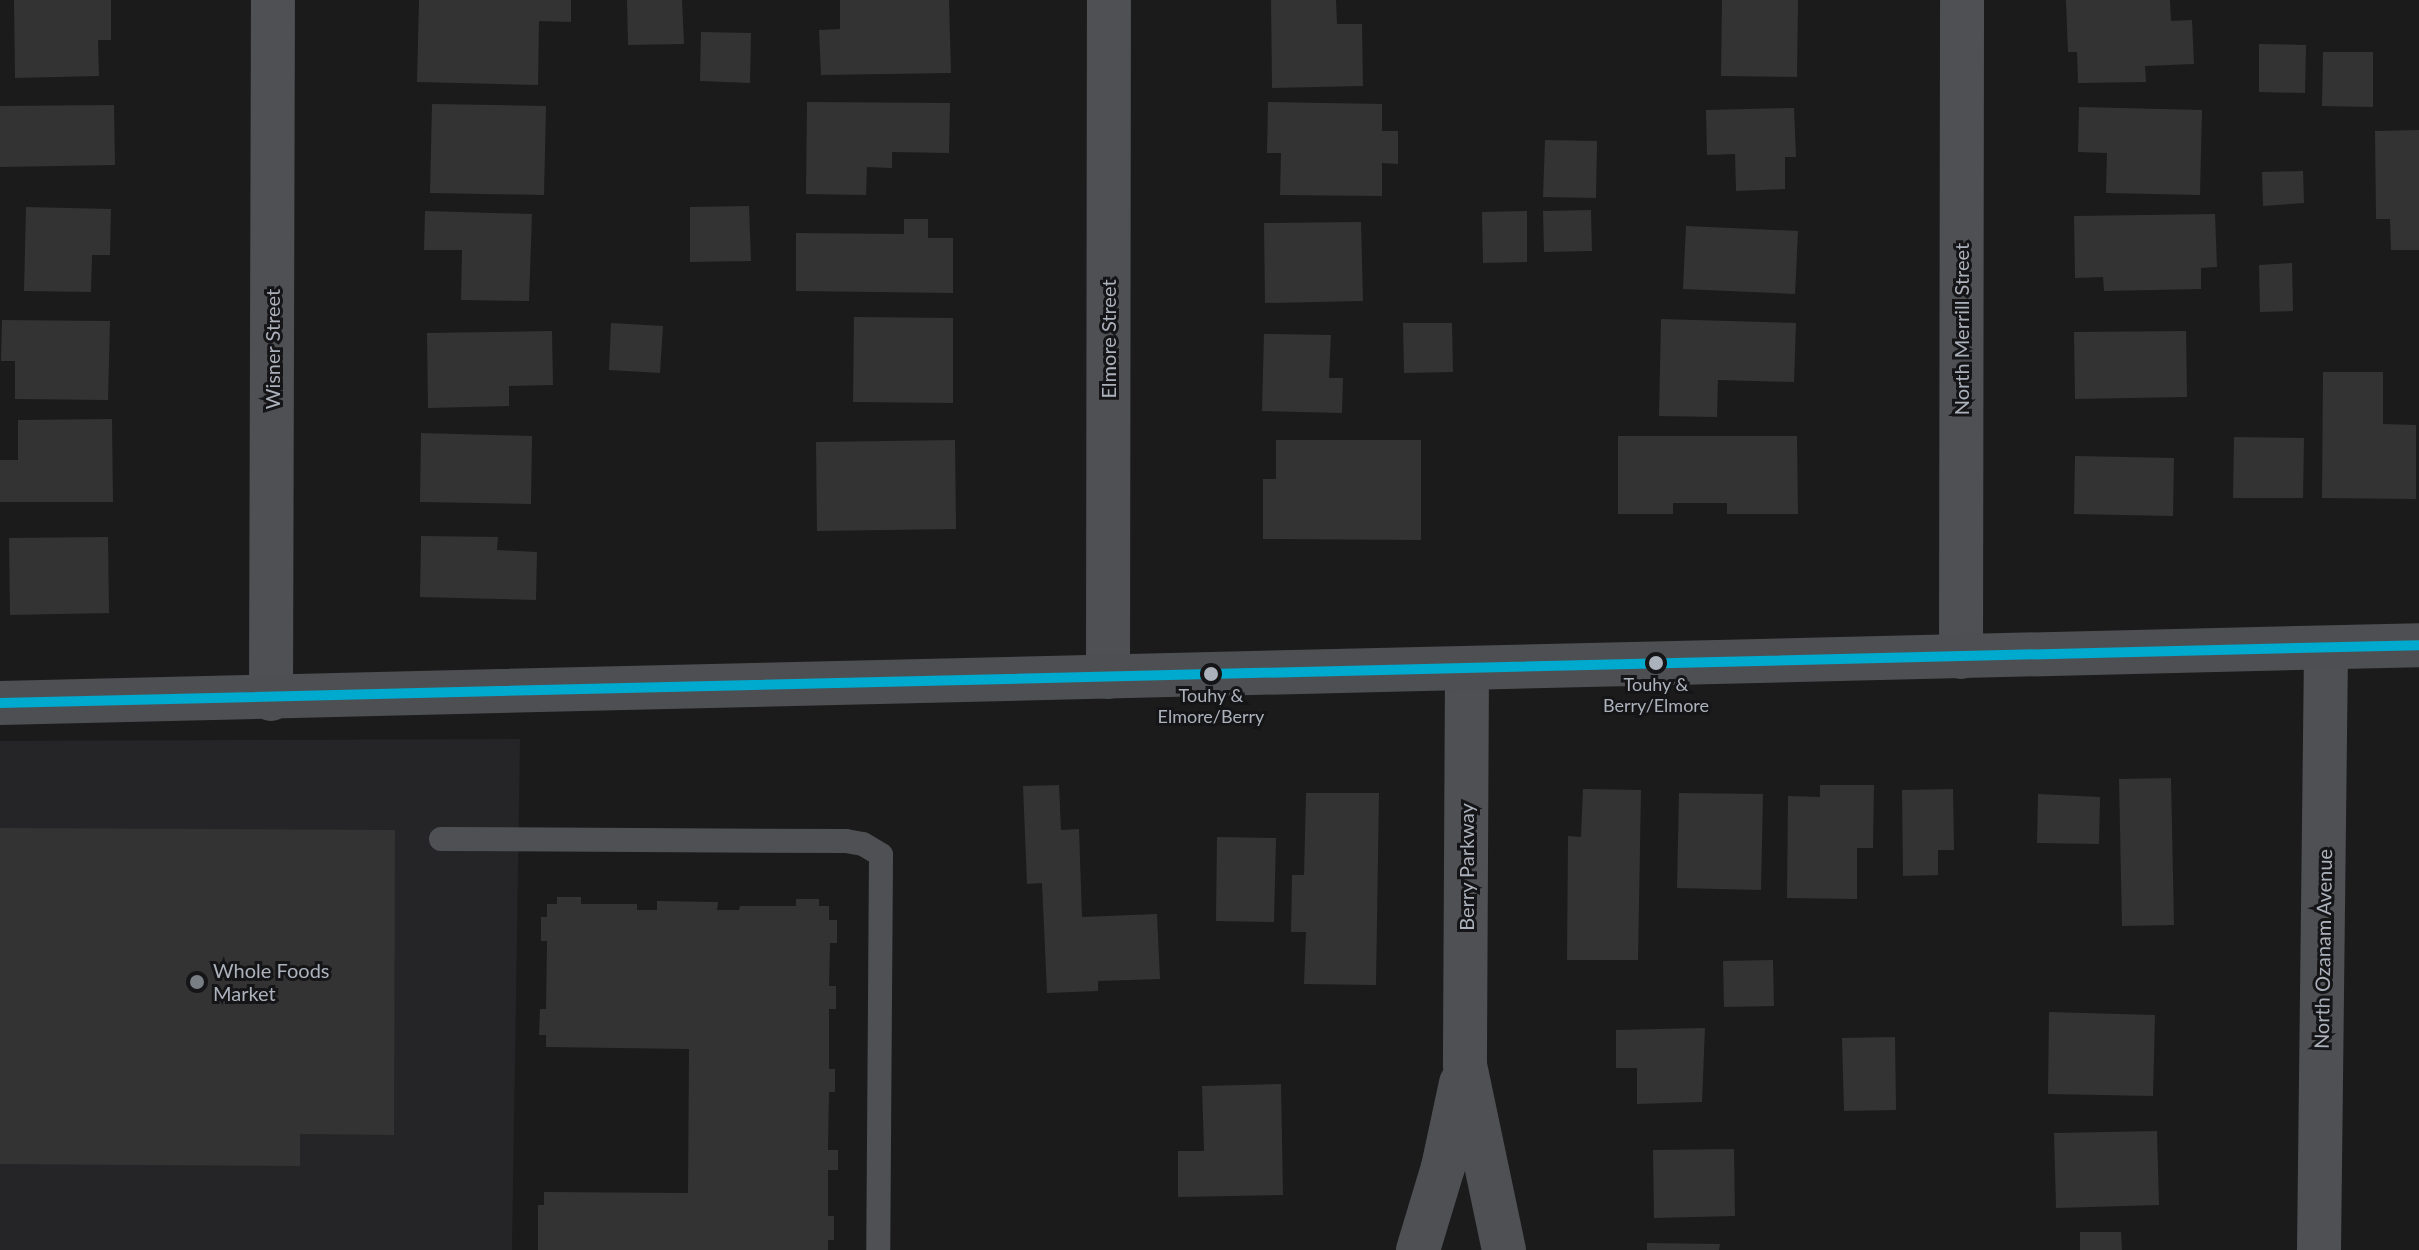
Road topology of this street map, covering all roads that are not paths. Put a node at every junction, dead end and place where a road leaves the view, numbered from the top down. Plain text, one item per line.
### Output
1 (273, 0) edge
2 (1109, 0) edge
3 (1962, 0) edge
4 (2419, 645) edge
5 (2326, 648) junction
6 (1961, 657) junction
7 (1467, 669) junction
8 (1108, 677) junction
9 (271, 699) junction
10 (0, 703) edge
11 (441, 839) dead end
12 (1465, 1065) junction
13 (878, 1250) edge
14 (1418, 1250) edge
15 (1504, 1250) edge
16 (2319, 1250) edge

1 - 9 street, Wisner Street
2 - 8 street, Elmore Street
3 - 6 street, North Merrill Street
4 - 5 main road
5 - 6 main road
5 - 16 street, North Ozanam Avenue
6 - 7 main road
7 - 8 main road
7 - 12 street, Berry Parkway
8 - 9 main road
9 - 10 main road
11 - 13 lane
12 - 14 street, Berry Parkway
12 - 15 street, Berry Parkway

